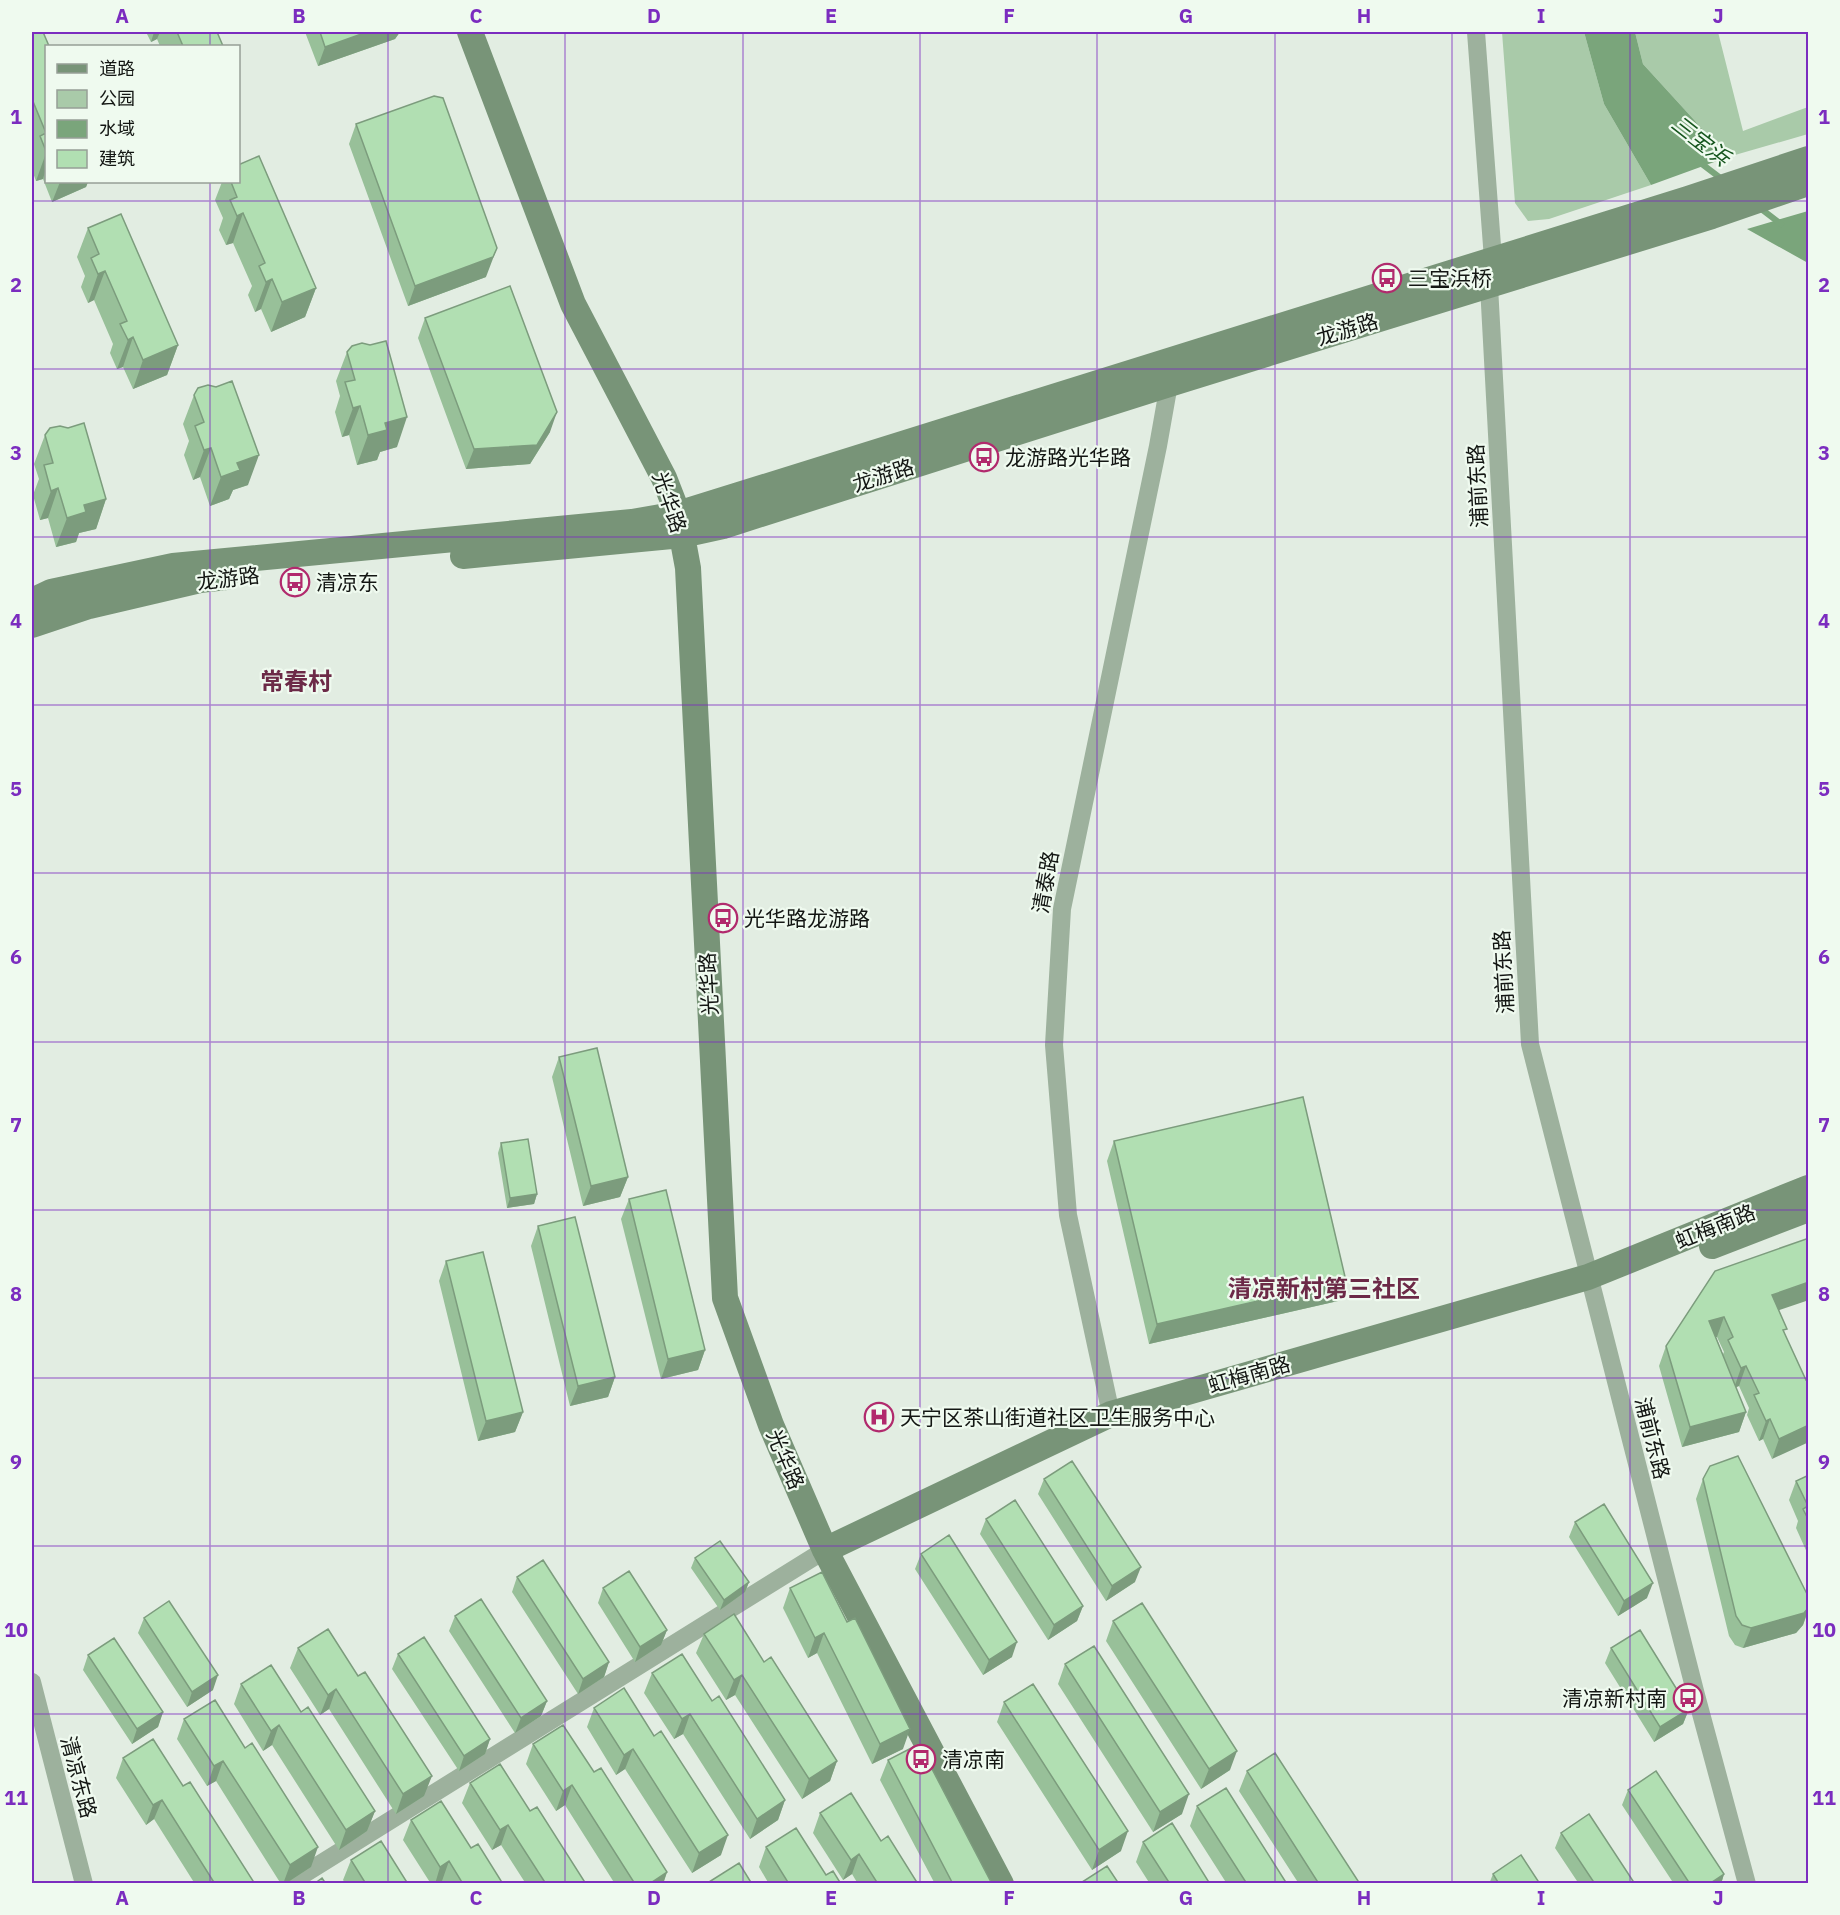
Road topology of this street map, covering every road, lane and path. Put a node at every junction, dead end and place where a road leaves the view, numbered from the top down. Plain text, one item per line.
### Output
1 (470, 32) edge
2 (1476, 32) edge
3 (1809, 159) edge
4 (1809, 183) edge
5 (1493, 259) junction
6 (1489, 286) junction
7 (1166, 373) junction
8 (680, 525) junction
9 (32, 601) edge
10 (32, 625) edge
11 (1809, 1188) edge
12 (1809, 1209) edge
13 (1588, 1276) junction
14 (1111, 1414) junction
15 (825, 1550) junction
16 (32, 1682) edge
17 (84, 1884) edge
18 (288, 1884) edge
19 (1001, 1884) edge
20 (1747, 1884) edge

1 - 8 main road, 光华路
2 - 5 street, 浦前东路
3 - 5 main road, 龙游路
4 - 6 main road, 龙游路
5 - 6 street, 浦前东路
5 - 7 main road, 龙游路
6 - 7 main road, 龙游路
6 - 13 street, 浦前东路
7 - 8 main road, 龙游路
7 - 14 street, 清泰路
8 - 9 main road, 龙游路
8 - 10 main road, 龙游路
8 - 15 main road, 光华路
11 - 13 main road, 虹梅南路
12 - 13 main road, 虹梅南路
13 - 14 main road, 虹梅南路
13 - 20 street, 浦前东路
14 - 15 main road, 虹梅南路
15 - 18 street
15 - 19 main road, 光华路
16 - 17 street, 清凉东路

